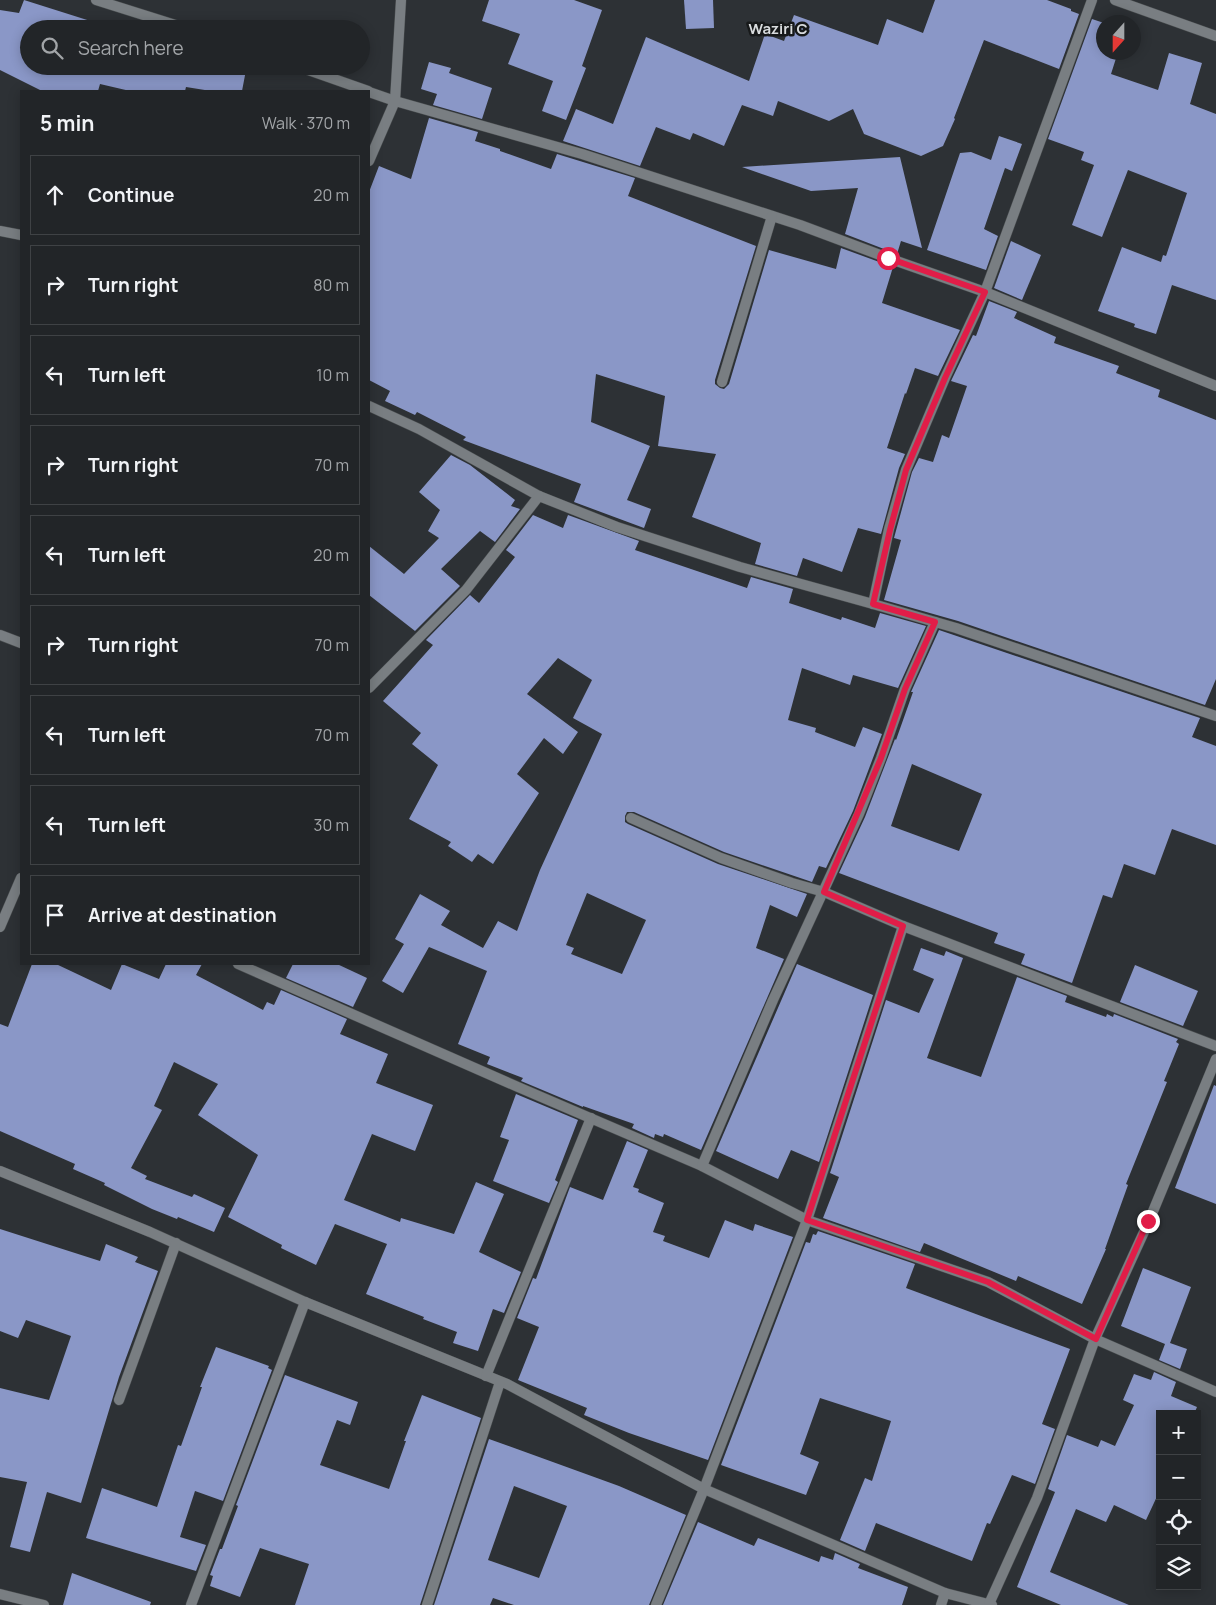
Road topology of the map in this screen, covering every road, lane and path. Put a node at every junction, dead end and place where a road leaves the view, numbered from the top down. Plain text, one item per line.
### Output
1 (96, 0) edge
2 (401, 0) edge
3 (1092, 0) edge
4 (1115, 0) edge
5 (159, 20) edge
6 (1216, 36) edge
7 (323, 75) edge
8 (365, 90) edge
9 (370, 92) edge
10 (394, 101) junction
11 (370, 159) edge
12 (772, 216) junction
13 (0, 231) edge
14 (20, 236) edge
15 (985, 292) junction
16 (722, 382) dead end
17 (1216, 386) edge
18 (370, 406) edge
19 (539, 496) junction
20 (873, 604) junction
21 (935, 622) junction
22 (0, 636) edge
23 (20, 643) edge
24 (370, 687) edge
25 (1216, 716) edge
26 (631, 818) dead end
27 (20, 880) edge
28 (824, 892) junction
29 (903, 926) junction
30 (0, 927) edge
31 (240, 965) edge
32 (1216, 1046) edge
33 (1216, 1059) edge
34 (591, 1118) junction
35 (702, 1166) junction
36 (0, 1171) edge
37 (807, 1220) junction
38 (176, 1243) junction
39 (305, 1302) junction
40 (1096, 1339) junction
41 (486, 1376) junction
42 (500, 1382) junction
43 (1216, 1392) edge
44 (119, 1400) dead end
45 (704, 1489) junction
46 (946, 1592) junction
47 (0, 1594) edge
48 (44, 1605) edge
49 (191, 1605) edge
50 (427, 1605) edge
51 (656, 1605) edge
52 (941, 1605) edge
53 (990, 1605) edge

1 - 5 street
2 - 10 street
3 - 15 street
4 - 6 street
7 - 8 street
9 - 10 street
10 - 11 street
10 - 12 street
12 - 15 street
12 - 16 street
13 - 14 street
15 - 17 street
15 - 20 street
18 - 19 street
19 - 20 street
19 - 24 street
20 - 21 street
21 - 25 street
21 - 28 street
22 - 23 street
26 - 28 street
27 - 30 street
28 - 29 street
28 - 35 street
29 - 32 street
29 - 37 street
31 - 34 street
33 - 40 street
34 - 35 street
34 - 41 street
35 - 37 street
36 - 38 street
37 - 40 street
37 - 45 street
38 - 39 street
38 - 44 street
39 - 41 street
39 - 49 street
40 - 43 street
40 - 53 street
41 - 42 street
42 - 45 street
42 - 50 street
45 - 46 street
45 - 51 street
46 - 52 street
46 - 53 street
47 - 48 street

